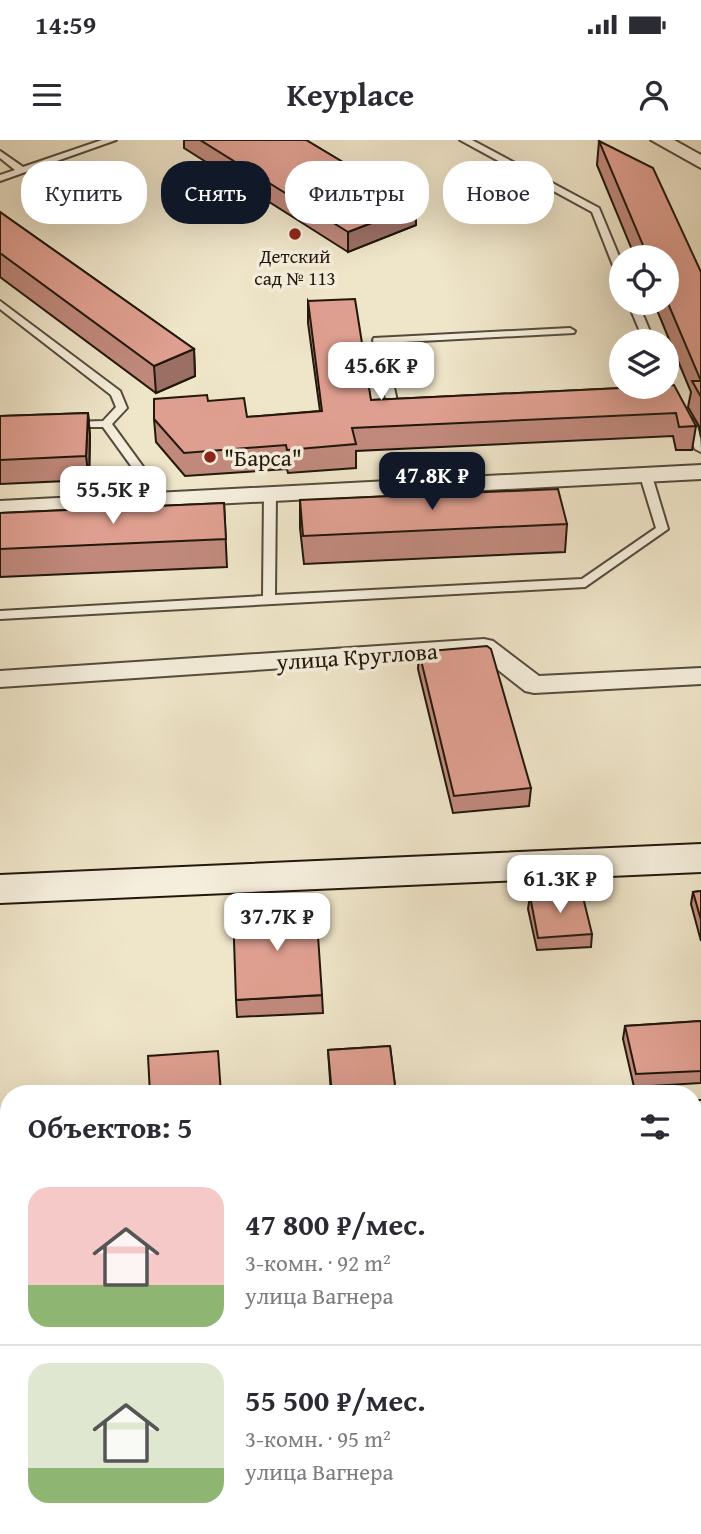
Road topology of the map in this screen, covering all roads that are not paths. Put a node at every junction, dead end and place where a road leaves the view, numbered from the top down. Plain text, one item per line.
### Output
1 (111, 140) edge
2 (465, 140) edge
3 (660, 140) edge
4 (0, 154) edge
5 (48, 161) edge
6 (701, 162) edge
7 (21, 170) joint
8 (0, 178) edge
9 (610, 245) edge
10 (0, 304) edge
11 (570, 331) dead end
12 (419, 403) edge
13 (682, 412) edge
14 (106, 424) junction
15 (53, 426) edge
16 (701, 449) edge
17 (701, 472) edge
18 (646, 475) junction
19 (270, 494) junction
20 (162, 501) junction
21 (0, 508) edge
22 (269, 599) junction
23 (0, 615) edge
24 (701, 676) edge
25 (0, 679) edge
26 (701, 858) edge
27 (0, 889) edge

1 - 5 lane
2 - 9 lane
3 - 6 street
4 - 7 lane
7 - 8 lane
10 - 14 lane
11 - 12 lane
13 - 16 lane
14 - 15 lane
14 - 20 lane
17 - 18 street
18 - 19 street
18 - 22 lane
19 - 20 street
19 - 22 lane
20 - 21 street
22 - 23 lane
24 - 25 street, улица Круглова
26 - 27 main road

